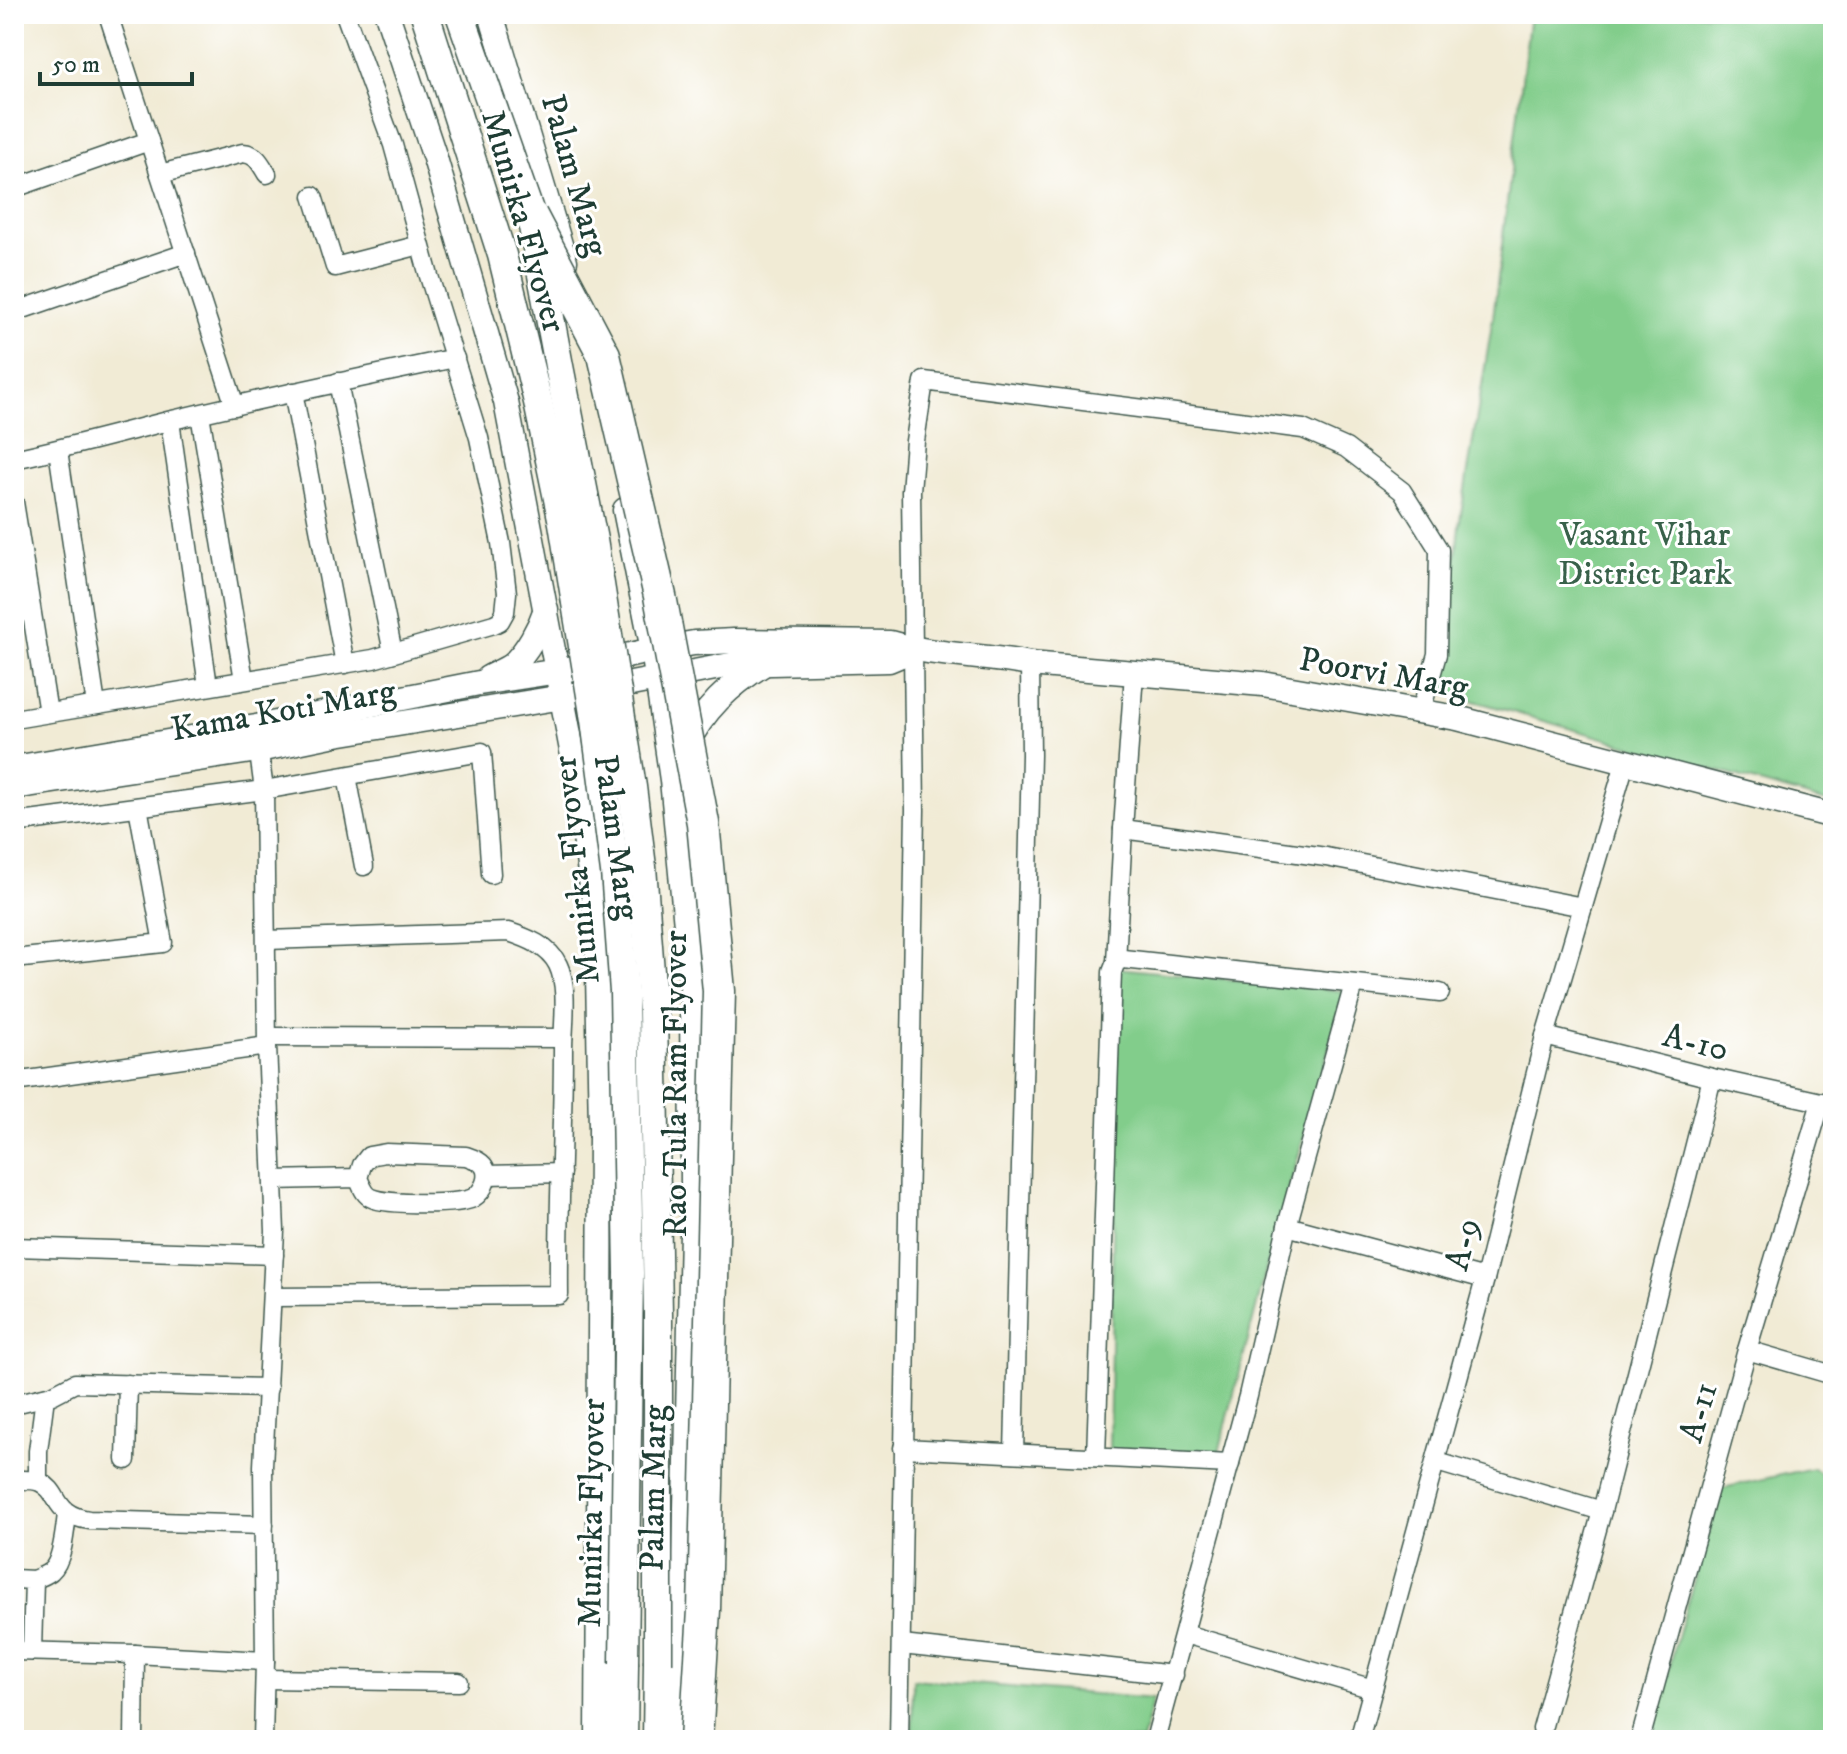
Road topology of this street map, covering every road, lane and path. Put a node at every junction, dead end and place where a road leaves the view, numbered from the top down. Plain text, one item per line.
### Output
1 (108, 14) edge
2 (345, 14) edge
3 (387, 14) edge
4 (425, 14) edge
5 (460, 14) edge
6 (491, 14) edge
7 (149, 141) junction
8 (160, 174) junction
9 (267, 174) dead end
10 (14, 188) edge
11 (313, 196) dead end
12 (531, 216) junction
13 (420, 245) junction
14 (186, 253) junction
15 (14, 312) edge
16 (455, 358) junction
17 (338, 382) junction
18 (293, 392) junction
19 (235, 406) junction
20 (200, 414) junction
21 (170, 421) junction
22 (58, 450) junction
23 (14, 459) edge
24 (14, 502) edge
25 (546, 609) junction
26 (653, 650) junction
27 (913, 650) junction
28 (393, 653) junction
29 (765, 663) junction
30 (345, 664) junction
31 (1030, 664) junction
32 (559, 671) junction
33 (1134, 673) junction
34 (658, 679) junction
35 (244, 680) junction
36 (479, 683) junction
37 (208, 686) junction
38 (563, 697) junction
39 (519, 704) junction
40 (96, 705) junction
41 (1421, 711) junction
42 (48, 713) junction
43 (14, 719) edge
44 (257, 739) junction
45 (571, 744) junction
46 (1625, 763) junction
47 (14, 768) edge
48 (347, 776) junction
49 (672, 780) junction
50 (14, 787) edge
51 (264, 790) junction
52 (138, 807) junction
53 (1833, 816) edge
54 (14, 823) edge
55 (1123, 829) junction
56 (679, 847) junction
57 (588, 858) junction
58 (364, 866) dead end
59 (491, 874) dead end
60 (1583, 907) junction
61 (267, 940) junction
62 (14, 959) edge
63 (1116, 962) junction
64 (1354, 984) junction
65 (1440, 993) dead end
66 (1545, 1036) junction
67 (563, 1038) junction
68 (268, 1042) junction
69 (1712, 1078) junction
70 (14, 1082) edge
71 (1827, 1104) edge
72 (561, 1173) junction
73 (487, 1175) junction
74 (358, 1178) junction
75 (273, 1180) junction
76 (1287, 1226) junction
77 (14, 1247) edge
78 (274, 1255) junction
79 (1485, 1279) junction
80 (273, 1297) junction
81 (1747, 1350) junction
82 (1833, 1375) edge
83 (128, 1384) junction
84 (268, 1388) junction
85 (45, 1397) junction
86 (14, 1404) edge
87 (903, 1448) junction
88 (1014, 1453) junction
89 (1096, 1457) junction
90 (126, 1460) dead end
91 (1437, 1462) junction
92 (1230, 1464) junction
93 (14, 1480) edge
94 (38, 1481) junction
95 (1602, 1511) junction
96 (67, 1514) junction
97 (264, 1525) junction
98 (14, 1579) edge
99 (34, 1580) junction
100 (1185, 1634) junction
101 (902, 1645) junction
102 (23, 1651) edge
103 (135, 1654) junction
104 (265, 1670) junction
105 (1174, 1675) junction
106 (459, 1682) dead end
107 (1373, 1689) junction
108 (1542, 1729) dead end
109 (134, 1740) edge
110 (263, 1740) edge
111 (598, 1740) edge
112 (623, 1740) edge
113 (657, 1740) edge
114 (681, 1740) edge
115 (696, 1740) edge
116 (899, 1740) edge
117 (1155, 1740) edge
118 (1359, 1740) edge
119 (1640, 1740) edge

1 - 7 street
2 - 13 street
3 - 25 main road, Palam Marg
4 - 112 main road, Munirka Flyover, bridge
5 - 12 main road, Munirka Flyover, bridge
6 - 26 main road, Palam Marg
7 - 8 street
7 - 10 street
8 - 9 street
8 - 14 street
11 - 13 street
12 - 113 main road, Munirka Flyover, bridge
12 - 115 highway, Rao Tula Ram Flyover, bridge
13 - 16 street
14 - 15 street
14 - 19 street
16 - 17 street
16 - 28 street
17 - 18 street
17 - 28 street
18 - 19 street
18 - 30 street
19 - 20 street
20 - 21 street
20 - 35 street
21 - 22 street
21 - 37 street
22 - 23 street
22 - 40 street
24 - 42 street
25 - 32 main road, Palam Marg
25 - 36 main road
26 - 27 main road, Poorvi Marg
26 - 32 main road, Poorvi Marg
26 - 34 main road, Palam Marg
27 - 29 main road, Poorvi Marg
27 - 31 main road, Poorvi Marg
27 - 41 street
27 - 87 street
28 - 30 street
29 - 34 main road, Poorvi Marg
29 - 49 main road
30 - 35 street
31 - 33 main road, Poorvi Marg
31 - 88 street
32 - 36 main road, Kama Koti Marg
32 - 38 main road, Palam Marg
33 - 41 main road, Poorvi Marg
33 - 55 street
34 - 38 main road, Poorvi Marg
34 - 49 main road, Palam Marg
35 - 37 street
36 - 44 main road, Kama Koti Marg
37 - 40 street
38 - 39 main road, Kama Koti Marg
38 - 45 main road, Palam Marg
39 - 44 main road, Kama Koti Marg
39 - 45 main road
40 - 42 street
41 - 46 main road, Poorvi Marg
42 - 43 street
44 - 47 main road, Kama Koti Marg
44 - 50 main road, Kama Koti Marg
44 - 51 street
45 - 57 main road, Palam Marg
46 - 53 main road, Poorvi Marg
46 - 60 street, A-9
48 - 51 street
48 - 58 street
48 - 59 street
49 - 56 main road, Palam Marg
51 - 52 street
51 - 61 street
52 - 54 street
52 - 62 street
55 - 60 street
55 - 63 street
56 - 57 main road
56 - 114 main road, Palam Marg
57 - 111 main road, Palam Marg
60 - 66 street, A-9
61 - 67 street
61 - 68 street
63 - 64 street
63 - 89 street
64 - 65 street
64 - 76 street
66 - 69 street, A-10
66 - 79 street, A-9
67 - 68 street
67 - 72 street
68 - 70 street
68 - 75 street
69 - 71 street, A-10
69 - 95 street
71 - 81 street, A-11
72 - 73 street
72 - 80 street
73 - 74 street
73 - 74 street
74 - 75 street
75 - 78 street
76 - 79 street
76 - 92 street
77 - 78 street
78 - 80 street
79 - 91 street, A-9
80 - 84 street
81 - 82 street
81 - 119 street, A-11
83 - 84 street
83 - 85 street
83 - 90 street
84 - 97 street
85 - 86 street
85 - 94 street
87 - 88 street
87 - 101 street
88 - 89 street
89 - 92 street
91 - 95 street
91 - 107 street, A-9
92 - 100 street
93 - 94 street
94 - 96 street
95 - 108 street
96 - 97 street
96 - 99 street
97 - 104 street
98 - 99 street
99 - 102 street
100 - 105 street
100 - 107 street
101 - 105 street
101 - 116 street
102 - 103 street
103 - 104 street
103 - 109 street
104 - 106 street
104 - 110 street
105 - 117 street
107 - 118 street, A-9

